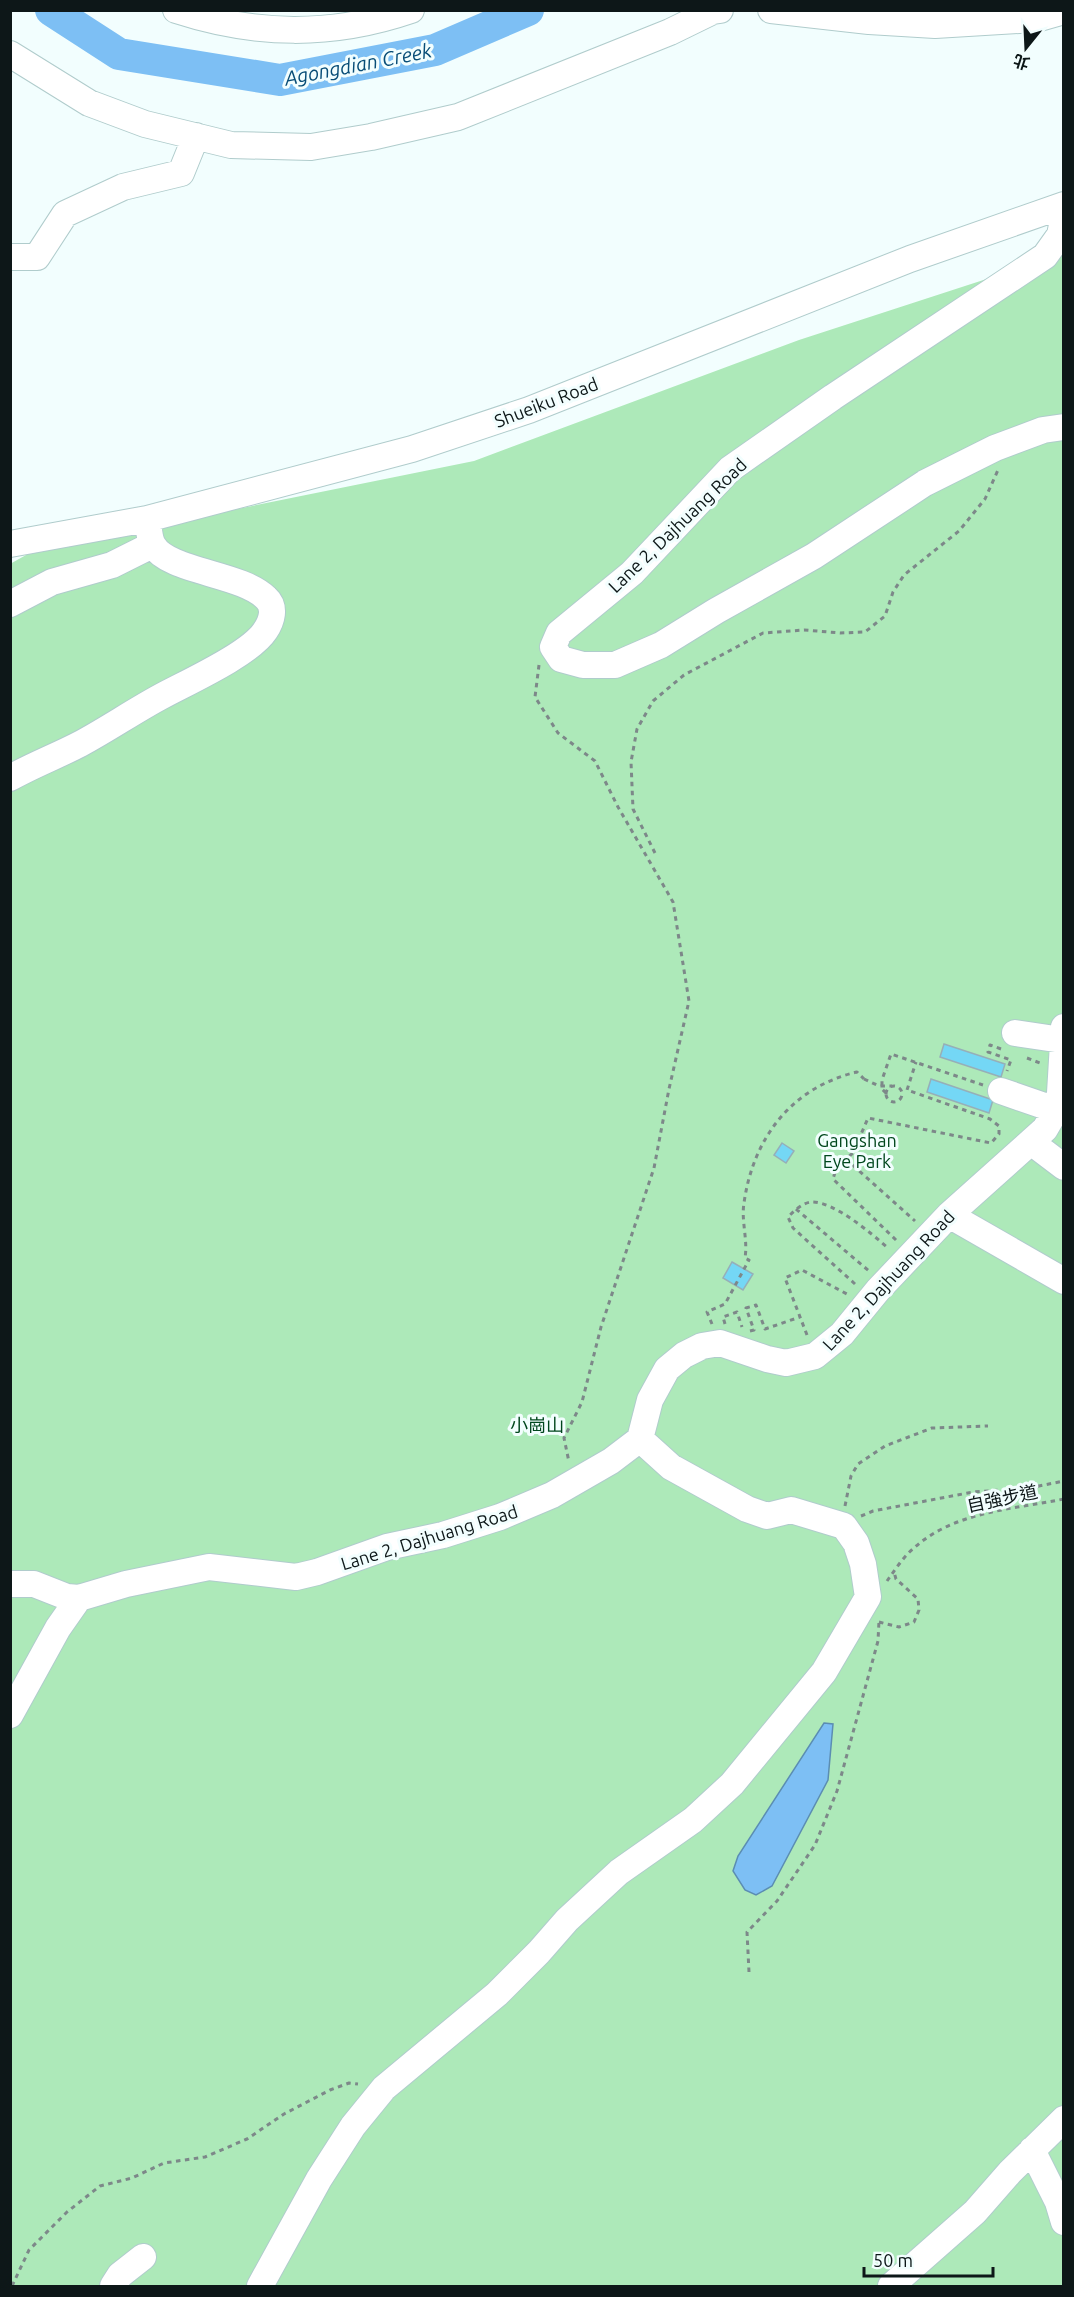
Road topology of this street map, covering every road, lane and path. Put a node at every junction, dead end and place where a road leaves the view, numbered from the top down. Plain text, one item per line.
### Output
1 (176, 10) edge
2 (411, 10) edge
3 (720, 10) edge
4 (771, 10) edge
5 (1064, 11) edge
6 (10, 54) edge
7 (196, 136) junction
8 (1064, 205) edge
9 (1064, 215) edge
10 (10, 257) edge
11 (1064, 426) edge
12 (995, 448) junction
13 (147, 519) junction
14 (10, 544) edge
15 (152, 545) junction
16 (10, 604) edge
17 (553, 646) junction
18 (10, 778) edge
19 (656, 853) dead end
20 (1015, 1047) junction
21 (1062, 1048) edge
22 (916, 1062) junction
23 (892, 1086) junction
24 (1001, 1091) junction
25 (886, 1093) junction
26 (1056, 1110) junction
27 (1031, 1142) junction
28 (845, 1159) junction
29 (1064, 1167) edge
30 (796, 1209) junction
31 (949, 1215) junction
32 (930, 1234) junction
33 (903, 1246) dead end
34 (896, 1255) dead end
35 (1064, 1281) edge
36 (869, 1290) junction
37 (851, 1296) dead end
38 (800, 1317) junction
39 (720, 1329) dead end
40 (715, 1331) dead end
41 (815, 1356) junction
42 (988, 1426) dead end
43 (640, 1439) junction
44 (1064, 1481) edge
45 (573, 1482) junction
46 (1064, 1499) edge
47 (844, 1526) junction
48 (894, 1571) junction
49 (10, 1584) edge
50 (868, 1597) junction
51 (79, 1598) junction
52 (879, 1622) junction
53 (10, 1715) edge
54 (749, 1972) dead end
55 (384, 2088) junction
56 (1064, 2119) edge
57 (1032, 2150) junction
58 (1064, 2222) edge
59 (143, 2257) dead end
60 (12, 2286) edge
61 (113, 2286) edge
62 (260, 2286) edge
63 (891, 2286) edge

1 - 2 street
3 - 7 street
4 - 5 street
6 - 7 street
7 - 10 street
8 - 13 street, Shueiku Road
9 - 17 street, Lane 2, Dajhuang Road
11 - 12 street
12 - 17 street
12 - 19 path
13 - 14 street, Shueiku Road
13 - 15 street
15 - 16 street
15 - 18 street
17 - 45 path
20 - 21 street
20 - 21 path
20 - 24 path
21 - 26 street, Lane 2, Dajhuang Road
22 - 24 path
22 - 25 path
22 - 28 path
23 - 25 path
23 - 25 path
23 - 40 path, bridge
24 - 26 street
26 - 27 street, Lane 2, Dajhuang Road
27 - 29 street
27 - 31 street, Lane 2, Dajhuang Road
28 - 32 path
28 - 33 path
30 - 34 path
30 - 36 path
30 - 36 path
31 - 32 street, Lane 2, Dajhuang Road
31 - 35 street
32 - 36 street, Lane 2, Dajhuang Road
36 - 41 street, Lane 2, Dajhuang Road
37 - 38 path
38 - 39 path
38 - 41 path
41 - 43 street, Lane 2, Dajhuang Road
42 - 47 path
43 - 45 street, Lane 2, Dajhuang Road
43 - 47 street
44 - 47 path
45 - 51 street, Lane 2, Dajhuang Road
46 - 48 path, 自強步道
47 - 50 street
48 - 50 path, 自強步道
48 - 52 path
49 - 51 street
50 - 52 path
50 - 55 street
51 - 53 street
52 - 54 path
55 - 60 path
55 - 62 street
56 - 57 street
57 - 58 street
57 - 63 street
59 - 61 street

